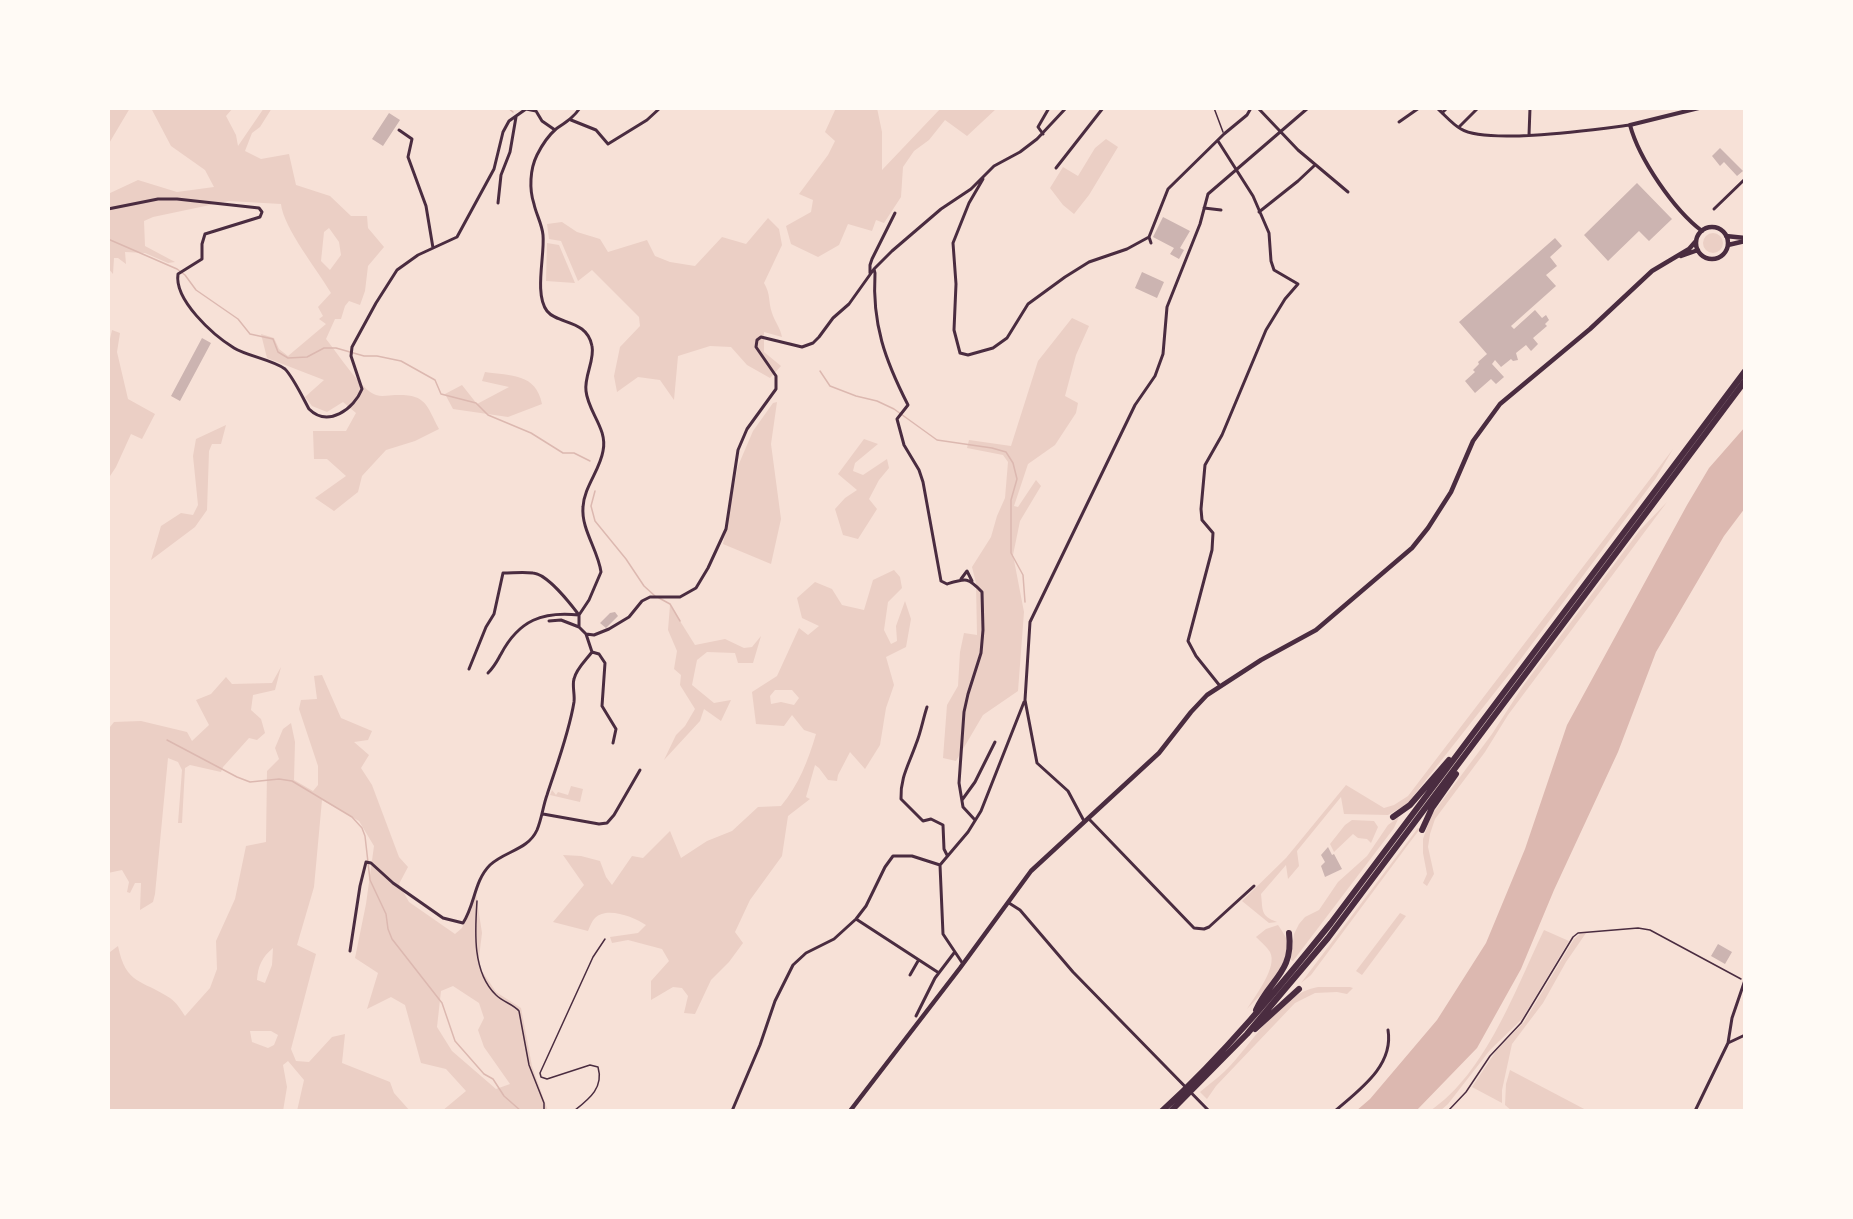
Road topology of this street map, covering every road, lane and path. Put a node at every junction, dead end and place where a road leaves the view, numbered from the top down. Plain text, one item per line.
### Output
1 (580, 108) edge
2 (660, 108) edge
3 (1049, 108) edge
4 (1066, 108) edge
5 (1103, 108) edge
6 (1214, 108) edge
7 (1251, 108) edge
8 (1258, 108) edge
9 (1308, 108) edge
10 (1419, 108) edge
11 (1437, 108) edge
12 (1447, 108) edge
13 (1478, 108) edge
14 (1530, 108) edge
15 (1699, 108) edge
16 (1442, 113) junction
17 (516, 115) junction
18 (570, 120) junction
19 (1399, 122) dead end
20 (1630, 126) junction
21 (1459, 128) junction
22 (399, 130) dead end
23 (555, 130) junction
24 (1280, 132) junction
25 (1043, 134) junction
26 (1224, 134) junction
27 (1529, 135) junction
28 (1218, 141) junction
29 (1315, 165) junction
30 (1056, 168) dead end
31 (1237, 169) junction
32 (987, 173) junction
33 (1745, 179) edge
34 (1348, 192) dead end
35 (498, 203) dead end
36 (1204, 208) junction
37 (108, 209) edge
38 (1714, 209) dead end
39 (1221, 210) dead end
40 (1259, 212) junction
41 (895, 213) dead end
42 (1702, 231) junction
43 (1726, 236) junction
44 (1149, 237) junction
45 (1745, 239) edge
46 (1696, 241) junction
47 (1151, 243) dead end
48 (1728, 244) junction
49 (434, 248) junction
50 (1698, 250) junction
51 (1662, 264) junction
52 (874, 269) junction
53 (870, 274) junction
54 (1745, 371) edge
55 (1745, 381) edge
56 (961, 579) junction
57 (972, 581) junction
58 (579, 615) junction
59 (549, 621) dead end
60 (579, 627) junction
61 (586, 634) junction
62 (592, 652) junction
63 (469, 669) dead end
64 (488, 673) dead end
65 (1220, 686) junction
66 (1024, 700) junction
67 (927, 707) dead end
68 (995, 742) dead end
69 (613, 743) dead end
70 (1461, 749) junction
71 (1461, 761) junction
72 (640, 770) dead end
73 (962, 800) junction
74 (543, 814) junction
75 (1393, 818) dead end
76 (975, 820) junction
77 (1087, 821) junction
78 (1422, 830) dead end
79 (947, 855) junction
80 (940, 865) junction
81 (1254, 886) dead end
82 (478, 894) dead end
83 (1007, 902) junction
84 (856, 919) junction
85 (1289, 933) dead end
86 (605, 939) dead end
87 (350, 951) dead end
88 (954, 953) junction
89 (918, 961) junction
90 (963, 964) junction
91 (939, 973) junction
92 (910, 975) dead end
93 (1744, 980) edge
94 (1299, 989) dead end
95 (915, 1016) dead end
96 (1253, 1016) junction
97 (1388, 1030) dead end
98 (1247, 1034) junction
99 (1745, 1035) edge
100 (1728, 1042) junction
101 (544, 1111) edge
102 (574, 1111) edge
103 (732, 1111) edge
104 (850, 1111) edge
105 (1162, 1111) edge
106 (1171, 1111) edge
107 (1209, 1111) edge
108 (1335, 1111) edge
109 (1448, 1111) edge
110 (1695, 1111) edge

1 - 18 street
2 - 18 street
3 - 25 street
4 - 25 street
5 - 30 street
6 - 26 lane
7 - 26 street
8 - 24 street
9 - 24 street
10 - 19 street
11 - 16 street
12 - 16 street
13 - 21 street
14 - 27 street
15 - 20 street
16 - 21 street
17 - 23 street
17 - 35 street
17 - 49 street
18 - 23 street
20 - 27 street
20 - 42 street
21 - 27 street
22 - 49 street
23 - 58 street
24 - 29 street
24 - 31 street
25 - 32 street
26 - 28 street
28 - 31 street
28 - 44 street
29 - 34 street
29 - 40 street
31 - 36 street
31 - 40 street
32 - 44 street
32 - 52 street
33 - 38 street
36 - 39 street
36 - 66 street
37 - 49 street
40 - 65 street
41 - 53 street
42 - 43 main road
42 - 46 main road
43 - 45 main road
43 - 48 main road
44 - 47 street
45 - 48 main road
46 - 50 main road
46 - 51 main road
48 - 50 main road
50 - 51 main road
51 - 65 main road
52 - 53 street
52 - 56 street
53 - 61 street
54 - 70 highway
55 - 71 highway
56 - 57 street
56 - 57 street
57 - 73 street
58 - 60 street
58 - 63 street
58 - 64 street
59 - 60 street
60 - 61 street
61 - 62 street
62 - 69 street
62 - 74 street
65 - 77 main road
66 - 76 street
66 - 77 street
67 - 79 street
68 - 73 street
70 - 75 highway
70 - 96 highway
71 - 78 highway
71 - 98 highway
72 - 74 street
73 - 76 street
74 - 87 street
76 - 79 street
77 - 81 street
77 - 83 main road
79 - 80 street
80 - 84 street
80 - 88 street
82 - 101 path
83 - 90 main road
83 - 107 street
84 - 89 street
84 - 103 street
85 - 96 highway
86 - 102 path
88 - 90 street
88 - 91 street
89 - 91 street
89 - 92 street
90 - 104 main road
91 - 95 street
93 - 100 street
93 - 109 path
94 - 98 highway
96 - 105 highway
97 - 108 street
98 - 106 highway
99 - 100 street
100 - 110 street

